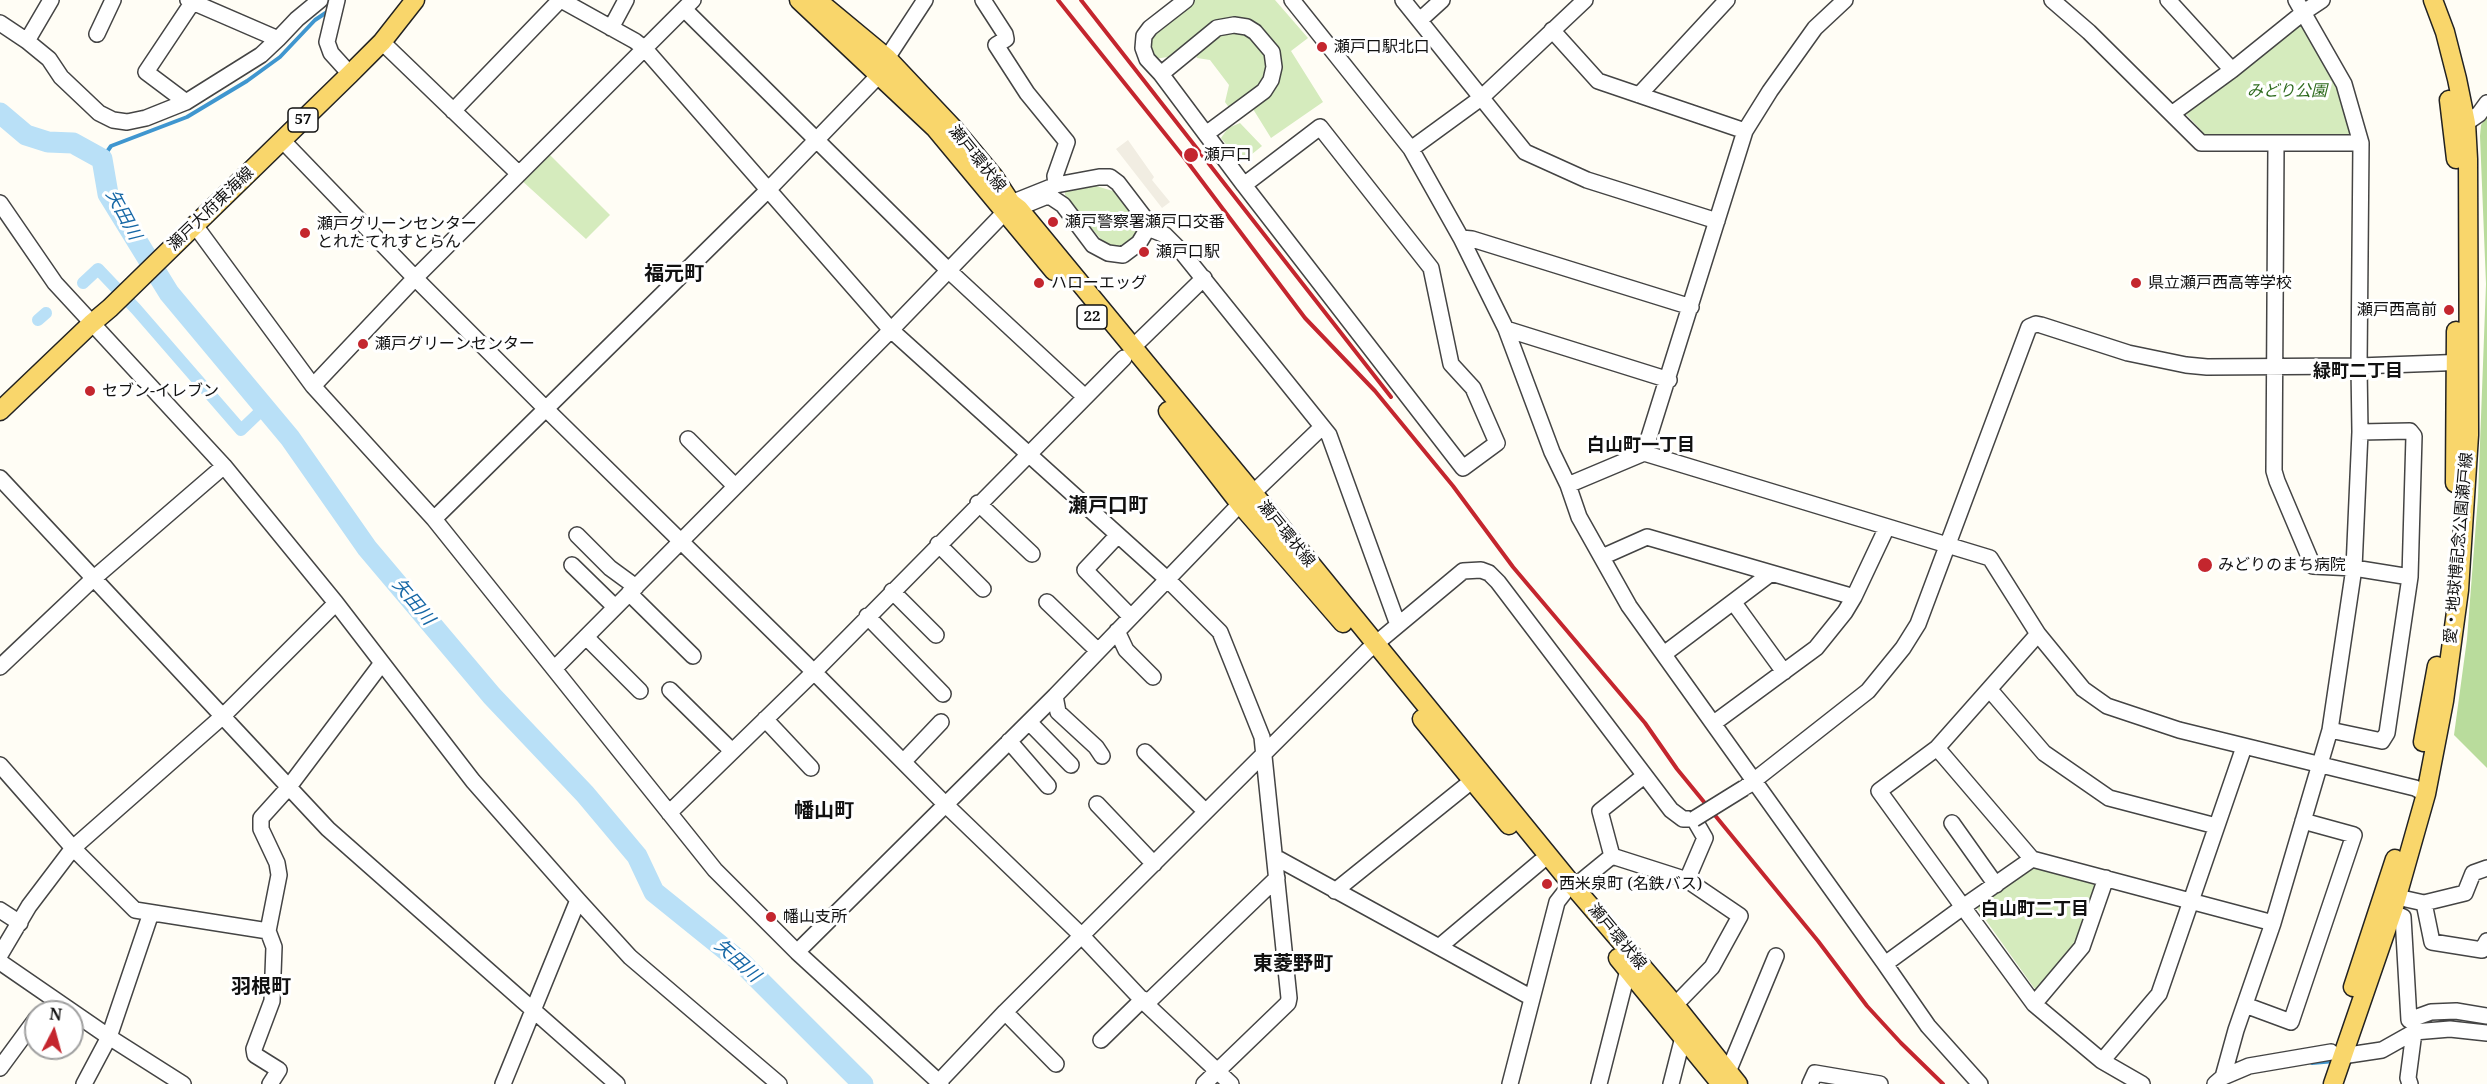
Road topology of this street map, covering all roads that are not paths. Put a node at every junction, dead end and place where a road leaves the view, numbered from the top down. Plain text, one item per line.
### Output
1 (51, 0) edge
2 (113, 0) edge
3 (320, 0) edge
4 (337, 0) edge
5 (415, 0) edge
6 (560, 0) edge
7 (626, 0) edge
8 (799, 0) edge
9 (817, 0) edge
10 (925, 0) edge
11 (982, 0) edge
12 (1186, 0) edge
13 (1403, 0) edge
14 (1442, 0) edge
15 (1585, 0) edge
16 (1727, 0) edge
17 (1845, 0) edge
18 (2052, 0) edge
19 (2168, 0) edge
20 (2322, 0) edge
21 (191, 1) edge
22 (1298, 2) edge
23 (2432, 2) edge
24 (688, 5) edge
25 (2300, 6) edge
26 (1420, 20) junction
27 (0, 23) edge
28 (611, 28) junction
29 (1552, 30) junction
30 (97, 34) dead end
31 (278, 39) junction
32 (27, 41) junction
33 (382, 42) junction
34 (645, 49) junction
35 (883, 66) junction
36 (2232, 70) junction
37 (350, 74) junction
38 (1161, 74) junction
39 (1639, 95) junction
40 (1481, 98) junction
41 (186, 102) junction
42 (2487, 103) edge
43 (453, 111) junction
44 (2173, 113) junction
45 (2466, 123) junction
46 (1745, 131) junction
47 (1206, 134) junction
48 (282, 140) junction
49 (816, 140) junction
50 (2361, 144) junction
51 (2276, 145) junction
52 (1411, 150) junction
53 (519, 174) junction
54 (1056, 185) junction
55 (1244, 185) junction
56 (768, 190) junction
57 (0, 203) edge
58 (1011, 208) junction
59 (1717, 222) junction
60 (1148, 228) junction
61 (190, 229) junction
62 (1461, 238) junction
63 (948, 270) junction
64 (416, 278) junction
65 (1204, 278) junction
66 (1691, 307) junction
67 (91, 324) junction
68 (1506, 329) junction
69 (891, 330) junction
70 (1128, 353) junction
71 (2462, 362) junction
72 (2276, 366) junction
73 (2359, 366) junction
74 (1669, 380) junction
75 (313, 386) junction
76 (1085, 397) junction
77 (547, 410) junction
78 (0, 411) edge
79 (1322, 427) junction
80 (2360, 432) junction
81 (688, 439) dead end
82 (1644, 453) junction
83 (1026, 454) junction
84 (224, 466) junction
85 (0, 478) edge
86 (1568, 485) junction
87 (735, 486) junction
88 (1247, 498) junction
89 (978, 503) junction
90 (434, 519) junction
91 (1887, 527) junction
92 (577, 535) dead end
93 (1117, 536) junction
94 (681, 542) junction
95 (938, 544) junction
96 (1948, 544) junction
97 (1032, 554) dead end
98 (1602, 558) junction
99 (572, 565) dead end
100 (2354, 568) junction
101 (1770, 574) junction
102 (2410, 577) junction
103 (93, 579) junction
104 (1168, 580) junction
105 (983, 589) dead end
106 (632, 590) junction
107 (892, 591) junction
108 (1854, 597) junction
109 (1047, 602) dead end
110 (336, 603) junction
111 (1734, 603) junction
112 (615, 607) junction
113 (867, 616) junction
114 (1131, 617) junction
115 (1398, 625) junction
116 (1118, 632) junction
117 (2038, 634) junction
118 (936, 635) dead end
119 (585, 637) junction
120 (1371, 647) junction
121 (1098, 651) junction
122 (1664, 654) junction
123 (693, 656) dead end
124 (382, 663) junction
125 (0, 667) edge
126 (555, 668) junction
127 (814, 672) junction
128 (1784, 672) junction
129 (1153, 677) dead end
130 (670, 690) dead end
131 (1990, 690) junction
132 (640, 691) dead end
133 (943, 693) dead end
134 (1055, 696) junction
135 (223, 716) junction
136 (765, 719) junction
137 (942, 722) dead end
138 (1029, 722) junction
139 (1714, 723) junction
140 (2330, 730) junction
141 (1009, 741) junction
142 (2244, 747) junction
143 (1937, 748) junction
144 (732, 751) junction
145 (1145, 752) dead end
146 (1264, 752) junction
147 (1102, 756) dead end
148 (904, 761) junction
149 (0, 765) edge
150 (1071, 765) dead end
151 (2319, 766) junction
152 (812, 768) dead end
153 (1644, 776) junction
154 (1473, 780) junction
155 (1749, 785) junction
156 (1048, 786) dead end
157 (288, 788) junction
158 (2420, 791) junction
159 (1097, 804) dead end
160 (946, 805) junction
161 (1205, 811) junction
162 (669, 813) junction
163 (1694, 819) junction
164 (2303, 821) junction
165 (1952, 823) dead end
166 (2216, 826) junction
167 (73, 848) junction
168 (1611, 856) junction
169 (1275, 857) junction
170 (2032, 858) junction
171 (1540, 862) junction
172 (1154, 864) junction
173 (2487, 868) edge
174 (1277, 878) junction
175 (2106, 878) junction
176 (1687, 880) junction
177 (1996, 885) junction
178 (1569, 890) junction
179 (1335, 891) junction
180 (578, 900) junction
181 (2190, 900) junction
182 (2424, 903) junction
183 (2395, 905) junction
184 (1963, 907) junction
185 (0, 910) edge
186 (151, 913) junction
187 (20, 923) junction
188 (2273, 923) junction
189 (268, 932) junction
190 (1081, 935) junction
191 (2487, 941) edge
192 (1439, 947) junction
193 (797, 952) junction
194 (0, 955) edge
195 (1776, 956) dead end
196 (0, 962) edge
197 (1885, 964) junction
198 (1628, 970) junction
199 (52, 998) joint
200 (1532, 998) junction
201 (1145, 1001) junction
202 (2034, 1004) junction
203 (1675, 1005) junction
204 (2245, 1005) junction
205 (532, 1009) junction
206 (1005, 1012) junction
207 (2487, 1016) edge
208 (2414, 1032) junction
209 (2487, 1033) edge
210 (24, 1035) edge
211 (109, 1037) junction
212 (1683, 1037) junction
213 (1101, 1040) dead end
214 (2337, 1054) junction
215 (2102, 1061) junction
216 (1056, 1064) dead end
217 (0, 1068) edge
218 (1217, 1070) junction
219 (1729, 1080) edge
220 (2219, 1081) edge
221 (939, 1083) edge
222 (84, 1084) edge
223 (183, 1084) edge
224 (270, 1084) edge
225 (503, 1084) edge
226 (617, 1084) edge
227 (779, 1084) edge
228 (1204, 1084) edge
229 (1231, 1084) edge
230 (1510, 1084) edge
231 (1599, 1084) edge
232 (1671, 1084) edge
233 (1810, 1084) edge
234 (1880, 1084) edge
235 (1980, 1084) edge
236 (2142, 1084) edge
237 (2320, 1084) edge
238 (2333, 1084) edge
239 (2410, 1084) edge

1 - 32 street
2 - 30 street
3 - 31 street
4 - 37 street
5 - 33 main road, 瀬戸大府東海線 / 57
6 - 28 street
6 - 43 street
7 - 28 street
8 - 35 main road, 瀬戸環状線 / 22
9 - 35 main road, 瀬戸環状線 / 22
10 - 35 street
11 - 54 street
12 - 38 street
13 - 26 street
14 - 26 street
15 - 29 street
16 - 39 street
17 - 46 street
18 - 44 street
19 - 36 street
20 - 25 street
21 - 31 street
21 - 41 street
22 - 52 street
23 - 45 main road, 愛・地球博記念公園瀬戸線
23 - 71 main road, 愛・地球博記念公園瀬戸線
24 - 34 street
24 - 49 street
25 - 36 street
25 - 50 street
26 - 40 street
27 - 32 street
28 - 34 street
29 - 39 street
29 - 40 street
31 - 41 street
32 - 41 street
33 - 37 main road, 瀬戸大府東海線 / 57
33 - 43 street
34 - 53 street
34 - 56 street
35 - 49 street
35 - 58 main road, 瀬戸環状線 / 22
36 - 44 street
37 - 48 main road, 瀬戸大府東海線 / 57
38 - 47 street
38 - 47 street
39 - 46 street
40 - 52 street
40 - 59 street
42 - 45 street
43 - 53 street
44 - 51 street
45 - 71 main road, 愛・地球博記念公園瀬戸線
46 - 59 street
47 - 55 street
48 - 61 main road, 瀬戸大府東海線 / 57
48 - 64 street
49 - 56 street
49 - 63 street
50 - 51 street
50 - 73 street
51 - 72 street
52 - 62 street
53 - 64 street
54 - 58 street
54 - 60 street
55 - 55 street
56 - 69 street
56 - 77 street
57 - 67 street
58 - 60 street
58 - 63 street
58 - 70 main road, 瀬戸環状線 / 22
59 - 66 street
60 - 65 street
61 - 67 main road, 瀬戸大府東海線 / 57
61 - 75 street
62 - 66 street
62 - 68 street
63 - 69 street
63 - 76 street
64 - 75 street
64 - 77 street
65 - 70 street
65 - 79 street
66 - 74 street
67 - 78 main road, 瀬戸大府東海線 / 57
67 - 84 street
68 - 74 street
68 - 86 street
69 - 83 street
69 - 87 street
70 - 76 street
70 - 88 main road, 瀬戸環状線 / 22
71 - 73 street
71 - 158 main road, 愛・地球博記念公園瀬戸線
72 - 73 street
72 - 96 street
72 - 100 street
73 - 80 street
74 - 82 street
75 - 90 street
76 - 83 street
77 - 90 street
77 - 94 street
79 - 88 street
79 - 115 street
80 - 100 street
80 - 102 street
81 - 87 street
82 - 86 street
82 - 91 street
83 - 89 street
83 - 93 street
84 - 103 street
84 - 110 street
85 - 103 street
86 - 98 street
87 - 94 street
88 - 104 street
88 - 120 main road, 瀬戸環状線 / 22
89 - 95 street
89 - 97 street
90 - 126 street
91 - 96 street
91 - 108 street
92 - 106 street
93 - 104 street
93 - 114 street
94 - 106 street
94 - 127 street
95 - 105 street
95 - 107 street
96 - 117 street
96 - 155 street
98 - 101 street
98 - 122 street
99 - 112 street
100 - 102 street
100 - 140 street
101 - 108 street
101 - 111 street
102 - 140 street
103 - 125 street
103 - 135 street
104 - 114 street
104 - 146 street
106 - 112 street
106 - 123 street
107 - 113 street
107 - 118 street
108 - 128 street
109 - 121 street
110 - 124 street
110 - 135 street
111 - 122 street
111 - 128 street
112 - 119 street
113 - 127 street
113 - 133 street
114 - 116 street
115 - 120 street
115 - 153 street
116 - 121 street
116 - 129 street
117 - 131 street
117 - 142 street
119 - 126 street
119 - 132 street
120 - 146 street
120 - 154 main road, 瀬戸環状線 / 22
120 - 178 main road, 瀬戸環状線 / 22
121 - 134 street
122 - 139 street
124 - 157 street
124 - 180 street
126 - 162 street
127 - 136 street
127 - 148 street
128 - 139 street
130 - 144 street
131 - 143 street
131 - 166 street
134 - 138 street
134 - 147 street
135 - 157 street
135 - 167 street
136 - 144 street
136 - 152 street
137 - 148 street
138 - 141 street
138 - 150 street
139 - 155 street
140 - 151 street
141 - 156 street
141 - 160 street
142 - 151 street
142 - 166 street
143 - 170 street
143 - 184 street
144 - 162 street
145 - 161 street
146 - 161 street
146 - 169 street
148 - 160 street
149 - 167 street
151 - 158 street
151 - 164 street
153 - 163 street
153 - 168 street
154 - 171 main road, 瀬戸環状線 / 22
154 - 179 street
155 - 163 street, bridge
155 - 197 street
157 - 189 street
157 - 205 street
158 - 183 main road, 愛・地球博記念公園瀬戸線
158 - 214 main road, 愛・地球博記念公園瀬戸線
159 - 172 street
160 - 190 street
160 - 193 street
161 - 172 street
162 - 193 street
163 - 176 street
164 - 188 street
164 - 204 street
165 - 177 street
166 - 181 street
167 - 186 street
167 - 187 street
168 - 176 street
168 - 178 street
169 - 174 street
169 - 179 street
170 - 175 street
170 - 177 street
171 - 178 main road, 瀬戸環状線 / 22
171 - 192 street
172 - 190 street
173 - 182 street
174 - 201 street
174 - 218 street
175 - 181 street
175 - 202 street
176 - 203 street
177 - 184 street
178 - 198 main road, 瀬戸環状線 / 22
178 - 200 street
178 - 203 main road, 瀬戸環状線 / 22
179 - 192 street
180 - 205 street
180 - 227 street
181 - 188 street
181 - 215 street
182 - 183 street
182 - 191 street
183 - 207 street
183 - 214 main road, 愛・地球博記念公園瀬戸線
184 - 197 street
184 - 202 street
185 - 187 street
186 - 189 street
186 - 211 street
187 - 194 street
188 - 204 street
189 - 224 street
190 - 201 street
190 - 206 street
192 - 200 street
193 - 221 street
195 - 219 street
196 - 199 street
197 - 235 street
198 - 212 main road, 瀬戸環状線 / 22
198 - 231 street
199 - 211 street
200 - 230 street
201 - 213 street
201 - 218 street
202 - 215 street
203 - 219 main road, 瀬戸環状線 / 22
204 - 220 street
205 - 225 street
205 - 226 street
206 - 216 street
206 - 221 street
208 - 209 street
208 - 214 street
208 - 239 street
210 - 217 street
211 - 222 street
211 - 223 street
212 - 219 main road, 瀬戸環状線 / 22
212 - 232 street
214 - 220 street
214 - 237 main road, 愛・地球博記念公園瀬戸線
214 - 238 main road, 愛・地球博記念公園瀬戸線
215 - 236 street
218 - 228 street
218 - 229 street
233 - 234 street

